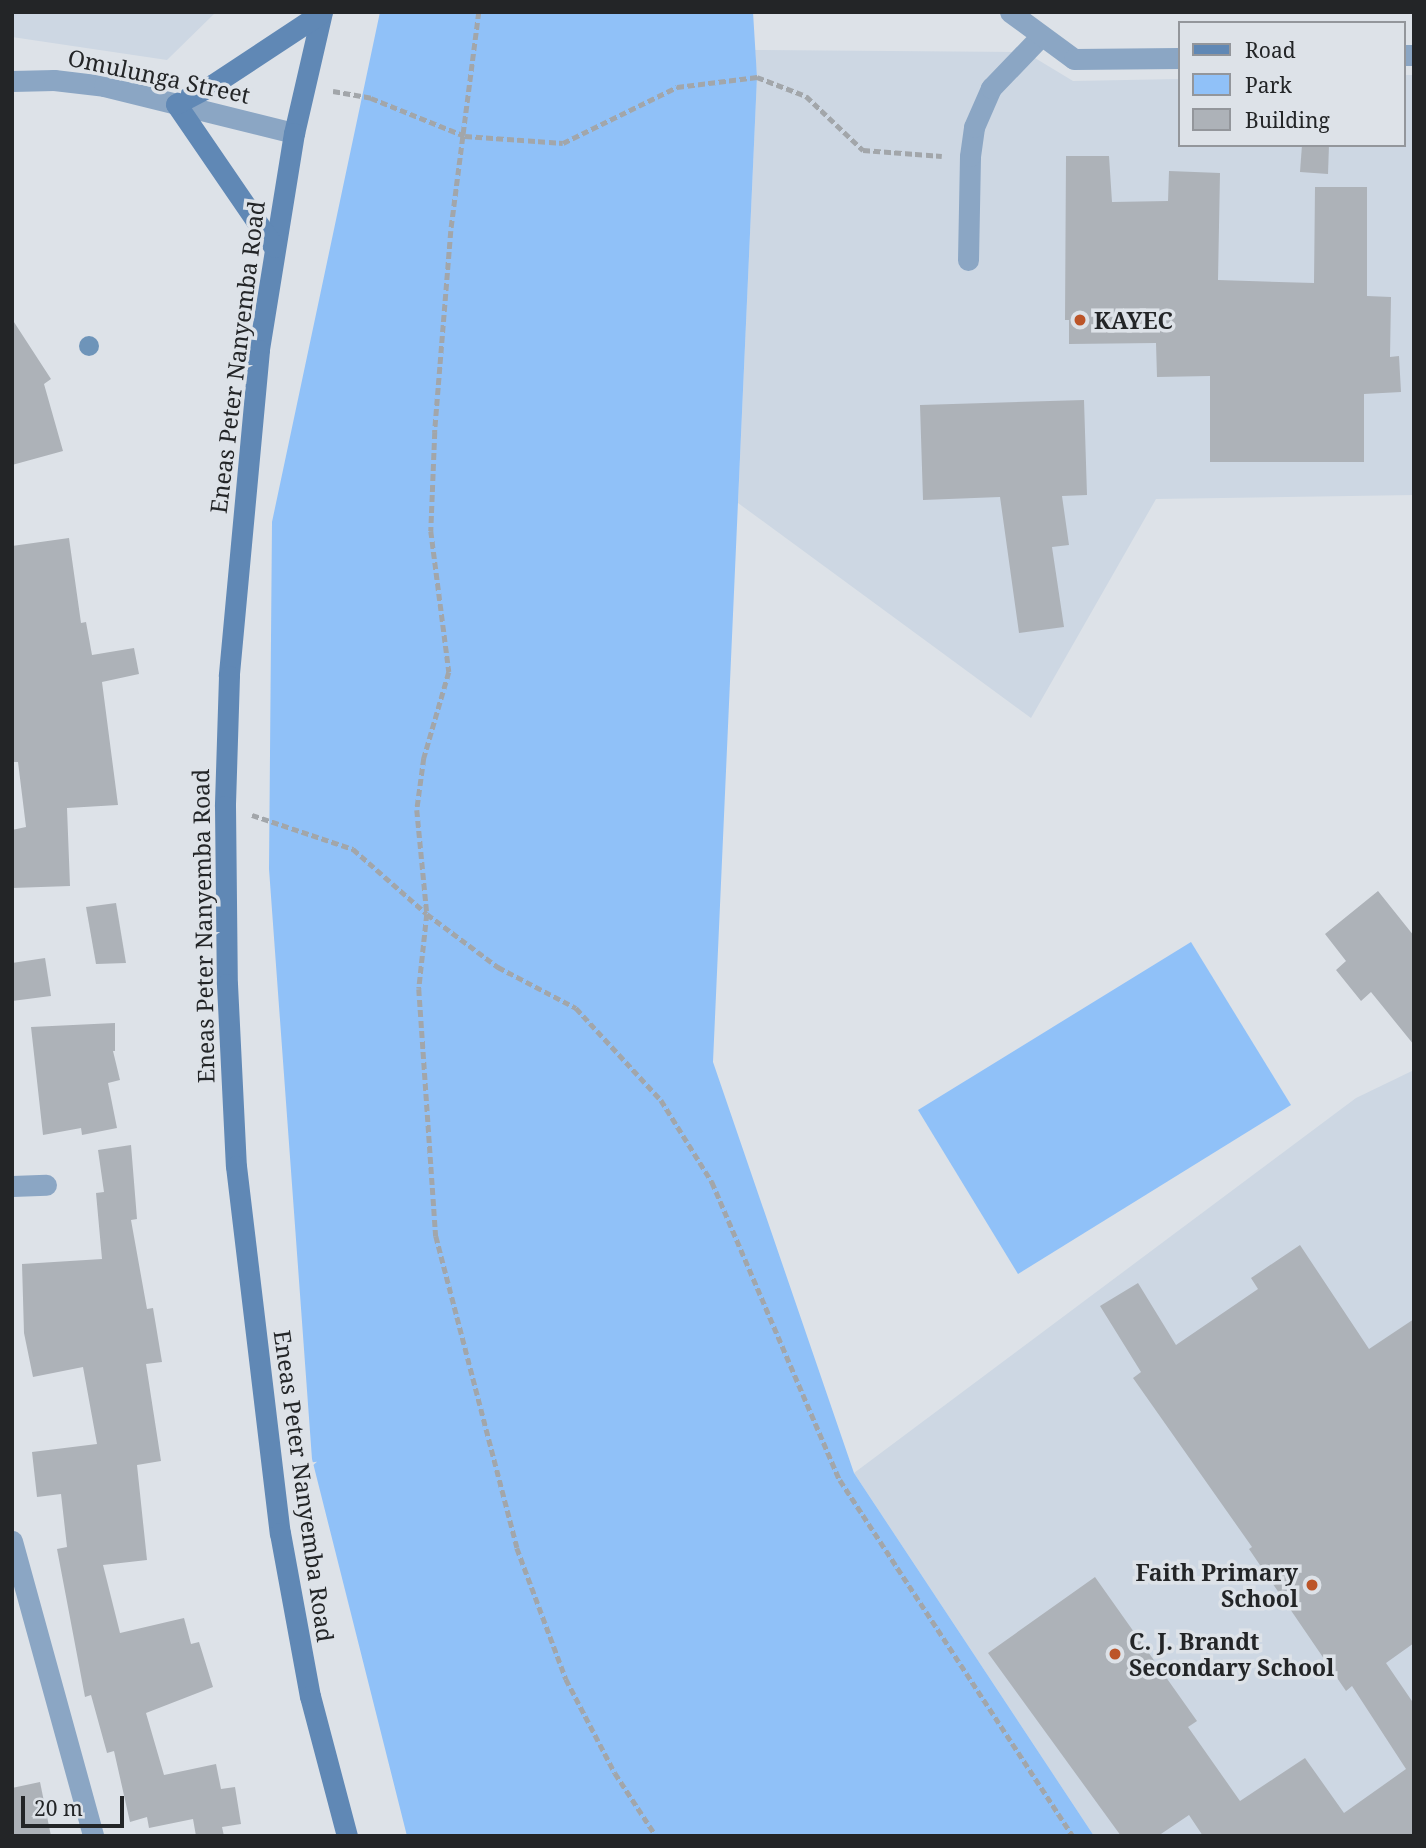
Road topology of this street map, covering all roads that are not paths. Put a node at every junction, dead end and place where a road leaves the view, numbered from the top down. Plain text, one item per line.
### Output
1 (1010, 12) edge
2 (321, 13) edge
3 (1040, 37) junction
4 (1178, 58) edge
5 (12, 80) edge
6 (176, 104) junction
7 (293, 133) junction
8 (274, 247) junction
9 (968, 260) dead end
10 (46, 1185) dead end
11 (12, 1186) edge
12 (12, 1541) edge
13 (93, 1836) edge
14 (347, 1836) edge

1 - 3 street
2 - 6 main road
2 - 7 main road, Eneas Peter Nanyemba Road
3 - 4 street
3 - 9 street
5 - 6 street, Omulunga Street
6 - 7 street, Omulunga Street
6 - 8 main road
7 - 8 main road, Eneas Peter Nanyemba Road
8 - 14 main road, Eneas Peter Nanyemba Road
10 - 11 street
12 - 13 street

